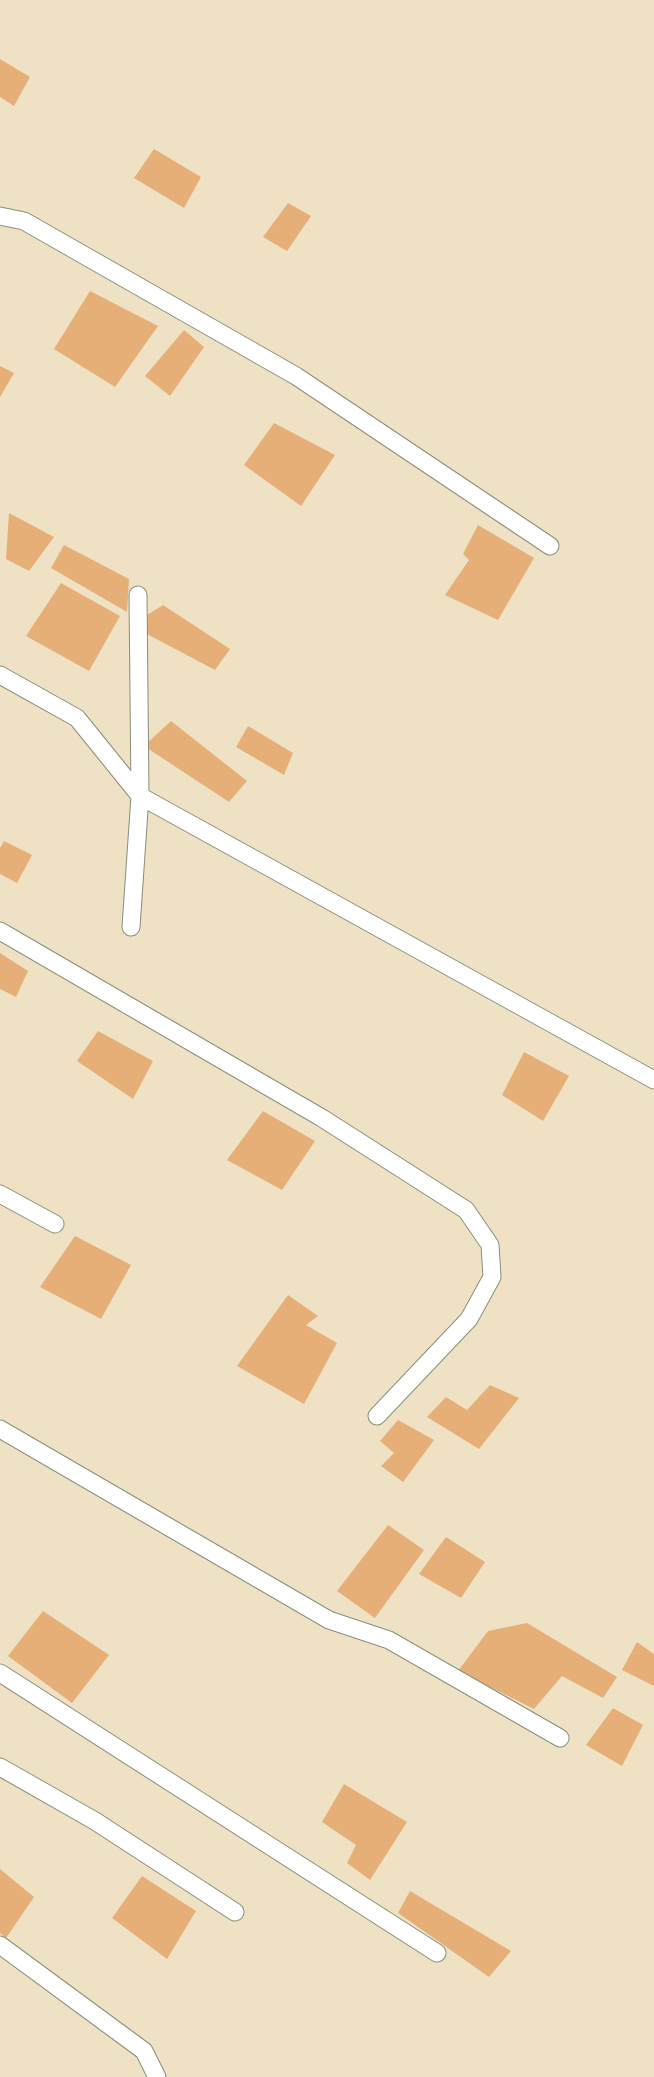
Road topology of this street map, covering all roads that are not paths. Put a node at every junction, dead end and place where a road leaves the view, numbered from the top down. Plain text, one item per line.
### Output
1 (0, 216) edge
2 (550, 546) dead end
3 (138, 595) dead end
4 (0, 675) edge
5 (140, 796) junction
6 (131, 927) dead end
7 (0, 931) edge
8 (654, 1080) edge
9 (0, 1194) edge
10 (55, 1224) dead end
11 (377, 1416) dead end
12 (0, 1429) edge
13 (0, 1673) edge
14 (560, 1738) dead end
15 (0, 1767) edge
16 (235, 1912) dead end
17 (0, 1945) edge
18 (437, 1953) dead end
19 (157, 2077) edge

1 - 2 lane
3 - 5 lane
4 - 5 lane
5 - 6 lane
5 - 8 lane
7 - 11 lane
9 - 10 lane
12 - 14 lane
13 - 18 lane
15 - 16 lane
17 - 19 lane

